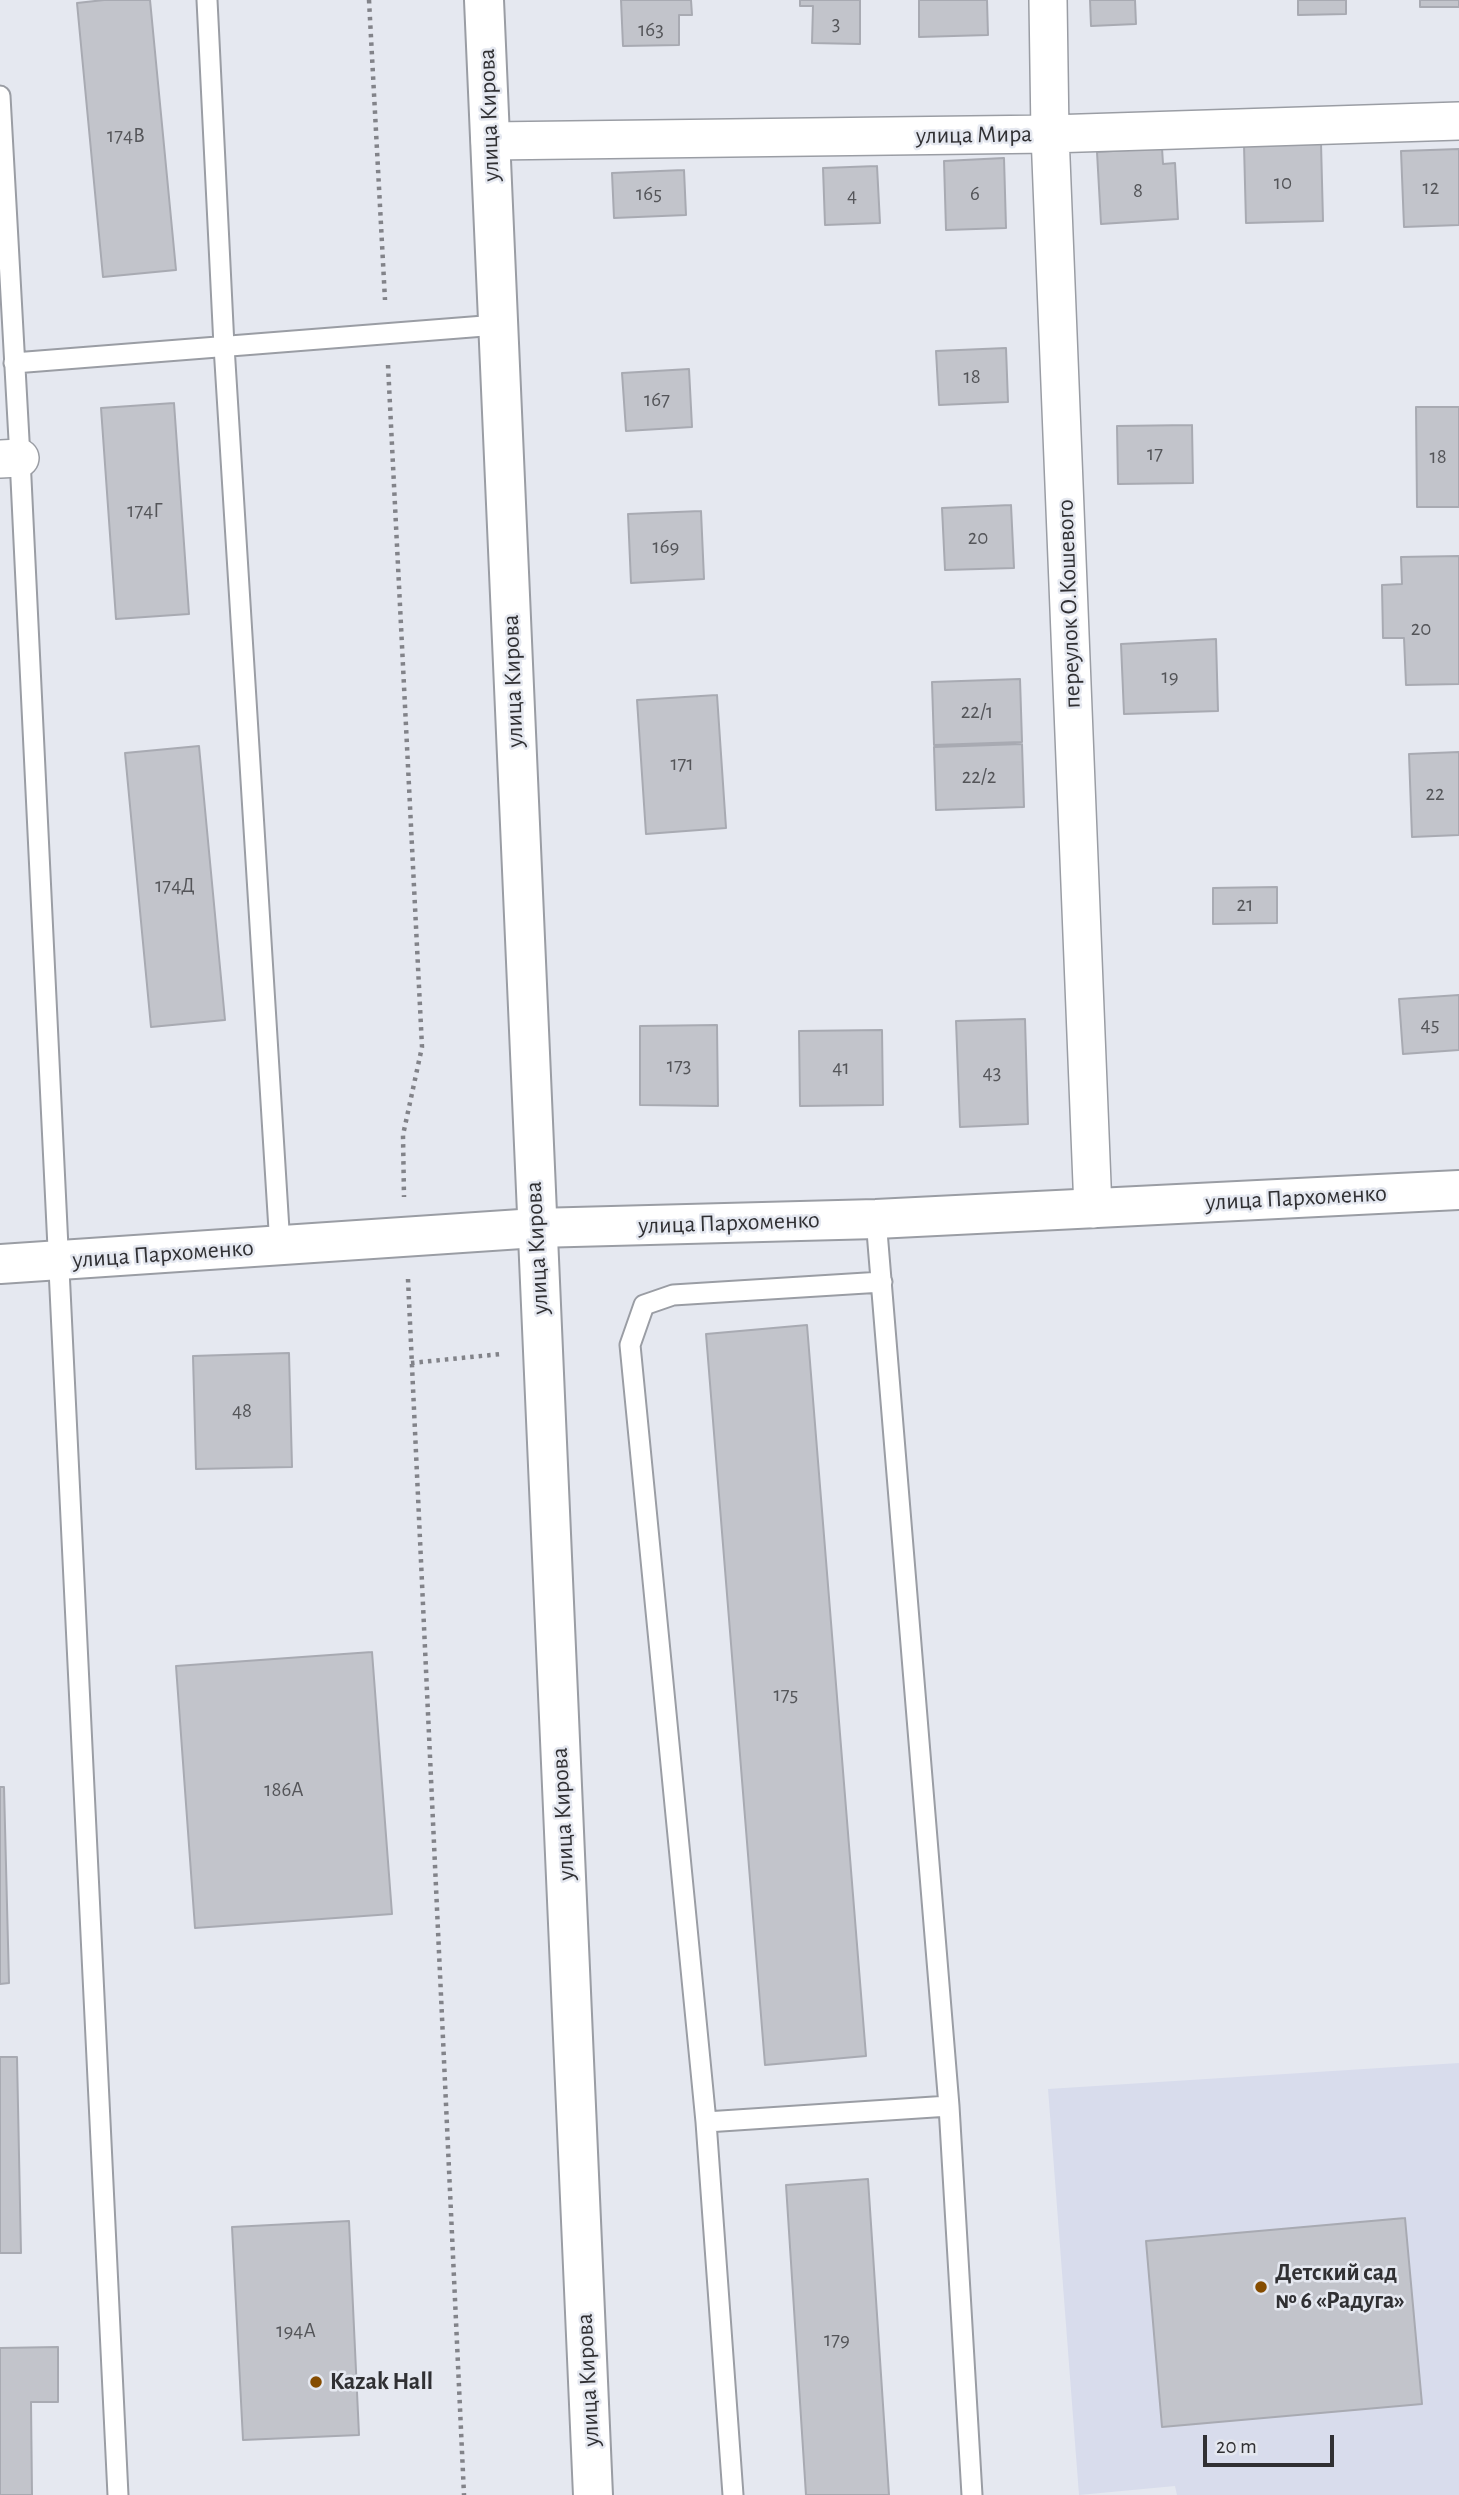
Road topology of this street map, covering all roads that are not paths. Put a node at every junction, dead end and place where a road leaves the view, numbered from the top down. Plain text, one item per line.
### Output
1 (207, 0) edge
2 (484, 0) edge
3 (1048, 0) edge
4 (0, 96) edge
5 (1459, 121) edge
6 (1051, 134) junction
7 (489, 141) junction
8 (498, 325) junction
9 (224, 346) junction
10 (14, 363) junction
11 (10, 458) edge
12 (1459, 1190) edge
13 (1093, 1209) junction
14 (876, 1219) junction
15 (537, 1228) junction
16 (281, 1246) junction
17 (57, 1261) junction
18 (0, 1264) edge
19 (882, 1282) junction
20 (949, 2106) junction
21 (706, 2122) junction
22 (118, 2495) edge
23 (593, 2495) edge
24 (733, 2495) edge
25 (972, 2495) edge

1 - 9 lane
2 - 7 street, улица Кирова
3 - 6 street, переулок О.Кошевого
4 - 10 lane
5 - 6 street, улица Мира
6 - 7 street, улица Мира
6 - 13 street, переулок О.Кошевого
7 - 8 street, улица Кирова
8 - 9 lane
8 - 15 street, улица Кирова
9 - 10 lane
9 - 16 lane
10 - 11 lane
11 - 17 lane
12 - 13 street, улица Пархоменко
13 - 14 street, улица Пархоменко
14 - 15 street, улица Пархоменко
14 - 19 lane
15 - 16 street, улица Пархоменко
15 - 23 street, улица Кирова
16 - 17 street, улица Пархоменко
17 - 18 street, улица Пархоменко
17 - 22 lane
19 - 20 lane
19 - 21 lane
20 - 21 lane
20 - 25 lane
21 - 24 lane

